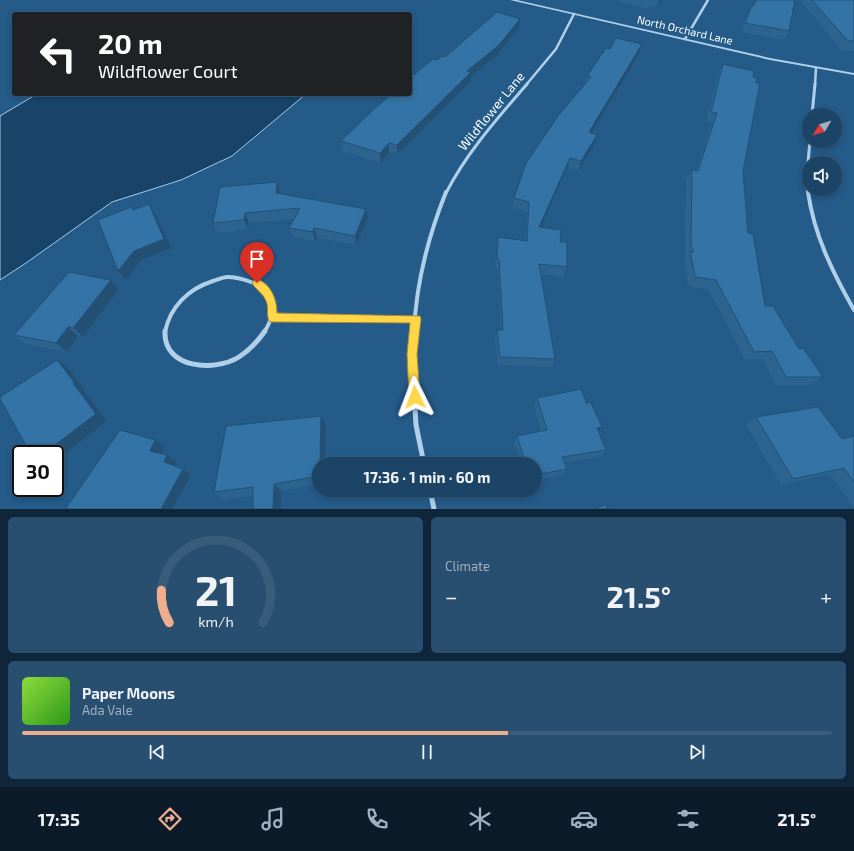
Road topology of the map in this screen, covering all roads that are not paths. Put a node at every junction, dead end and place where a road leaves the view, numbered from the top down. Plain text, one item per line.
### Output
1 (512, 0) edge
2 (708, 0) edge
3 (574, 14) junction
4 (685, 39) junction
5 (816, 68) junction
6 (854, 74) edge
7 (813, 108) edge
8 (810, 148) edge
9 (854, 310) edge
10 (272, 318) junction
11 (416, 319) junction
12 (422, 457) edge
13 (431, 497) edge
14 (434, 509) edge

1 - 3 street, North Orchard Lane
2 - 4 street
3 - 4 street, North Orchard Lane
3 - 11 street, Wildflower Lane
4 - 5 street, North Orchard Lane
5 - 6 street, North Orchard Lane
5 - 7 street
8 - 9 street
10 - 10 street
10 - 11 street
11 - 12 street, Wildflower Lane
13 - 14 street

